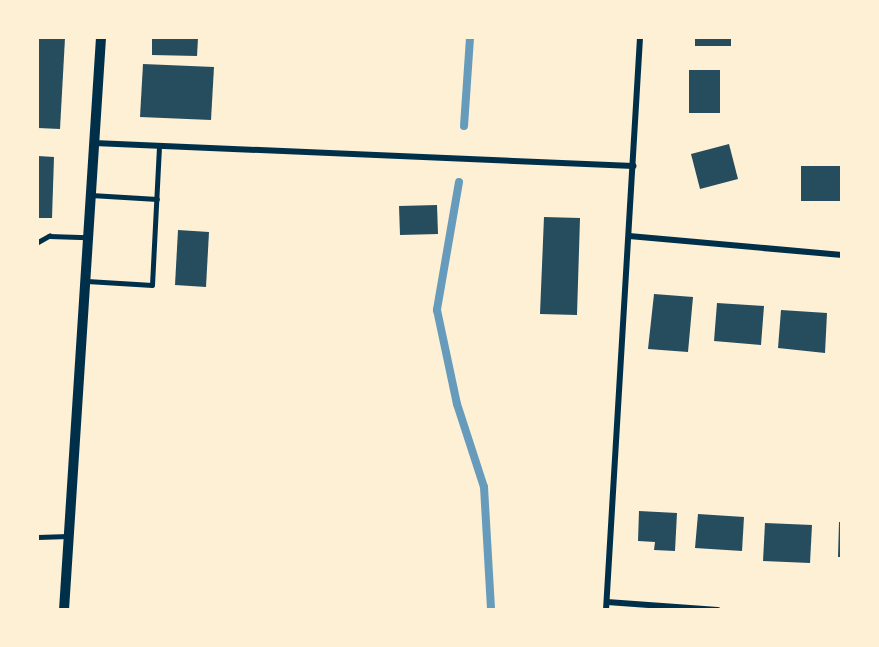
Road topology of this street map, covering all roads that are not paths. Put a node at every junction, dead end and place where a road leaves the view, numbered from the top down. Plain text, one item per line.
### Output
1 (101, 38) edge
2 (640, 38) edge
3 (93, 143) junction
4 (159, 146) junction
5 (634, 166) junction
6 (90, 195) junction
7 (157, 199) junction
8 (629, 236) junction
9 (87, 237) junction
10 (38, 242) edge
11 (842, 255) edge
12 (84, 280) junction
13 (68, 536) junction
14 (38, 537) edge
15 (607, 602) junction
16 (64, 609) edge
17 (606, 609) edge
18 (718, 609) edge

1 - 3 street
2 - 5 street
3 - 4 street
3 - 6 street
4 - 5 street
4 - 7 lane
5 - 8 street
6 - 7 lane
6 - 9 street
7 - 12 lane
8 - 11 street
8 - 15 street
9 - 10 lane
9 - 12 street
12 - 13 street
13 - 14 lane
13 - 16 street
15 - 17 street
15 - 18 street

